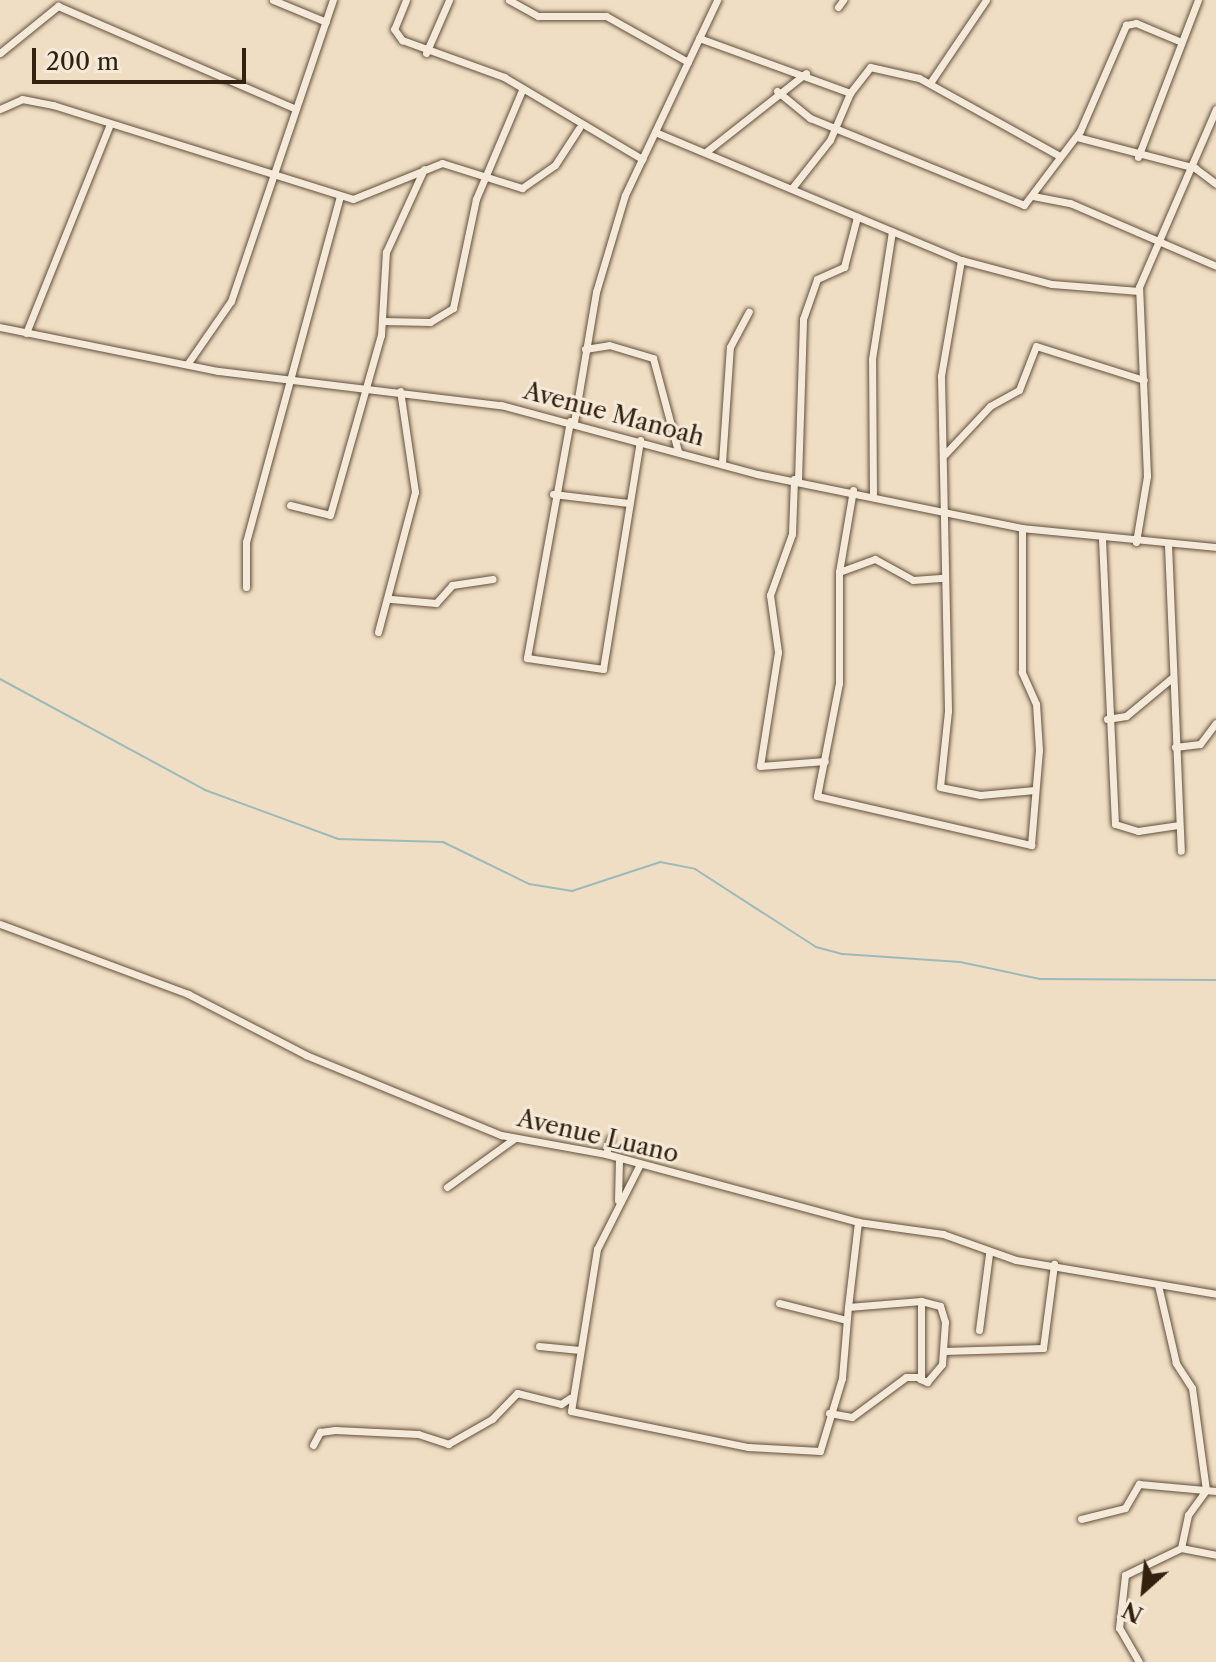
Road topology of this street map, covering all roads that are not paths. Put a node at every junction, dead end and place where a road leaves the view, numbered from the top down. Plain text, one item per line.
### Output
1 (273, 0) edge
2 (333, 0) edge
3 (406, 0) edge
4 (449, 0) edge
5 (509, 0) edge
6 (717, 0) edge
7 (986, 0) edge
8 (1198, 0) edge
9 (522, 3) edge
10 (326, 22) junction
11 (699, 38) junction
12 (1179, 41) junction
13 (0, 53) edge
14 (426, 53) junction
15 (688, 62) junction
16 (806, 73) junction
17 (930, 83) junction
18 (522, 90) junction
19 (777, 91) junction
20 (850, 93) junction
21 (0, 109) edge
22 (296, 109) junction
23 (1216, 109) edge
24 (109, 127) junction
25 (579, 128) junction
26 (836, 130) junction
27 (655, 132) junction
28 (1077, 137) junction
29 (707, 151) junction
30 (1058, 155) junction
31 (1138, 157) junction
32 (642, 159) junction
33 (1187, 167) junction
34 (424, 169) junction
35 (274, 176) junction
36 (486, 176) junction
37 (1216, 184) edge
38 (792, 188) junction
39 (1033, 196) junction
40 (340, 197) junction
41 (857, 217) junction
42 (892, 232) junction
43 (1158, 240) junction
44 (961, 260) junction
45 (1216, 266) edge
46 (1139, 291) junction
47 (749, 312) dead end
48 (383, 321) junction
49 (0, 327) edge
50 (26, 333) junction
51 (585, 349) junction
52 (188, 363) junction
53 (287, 378) junction
54 (1144, 380) junction
55 (368, 388) junction
56 (400, 391) junction
57 (572, 421) junction
58 (640, 440) junction
59 (678, 451) junction
60 (945, 454) junction
61 (722, 463) junction
62 (796, 480) junction
63 (853, 490) junction
64 (553, 494) junction
65 (873, 494) junction
66 (628, 503) junction
67 (290, 505) dead end
68 (944, 509) junction
69 (1022, 528) junction
70 (1102, 539) junction
71 (1136, 542) junction
72 (1168, 545) junction
73 (1216, 547) edge
74 (839, 572) junction
75 (944, 578) junction
76 (493, 579) dead end
77 (246, 587) dead end
78 (391, 599) junction
79 (378, 632) dead end
80 (1173, 677) junction
81 (1107, 719) junction
82 (1216, 723) edge
83 (1175, 747) junction
84 (825, 761) junction
85 (1035, 790) junction
86 (1178, 825) junction
87 (1181, 851) dead end
88 (0, 924) edge
89 (515, 1138) junction
90 (610, 1139) dead end
91 (606, 1154) junction
92 (619, 1159) junction
93 (640, 1164) junction
94 (447, 1187) dead end
95 (618, 1200) junction
96 (858, 1222) junction
97 (989, 1254) junction
98 (1054, 1264) junction
99 (1158, 1285) junction
100 (1216, 1294) edge
101 (921, 1301) junction
102 (779, 1303) dead end
103 (848, 1307) junction
104 (846, 1320) junction
105 (979, 1330) dead end
106 (539, 1346) dead end
107 (580, 1350) junction
108 (943, 1351) junction
109 (920, 1379) junction
110 (572, 1397) junction
111 (829, 1413) junction
112 (313, 1445) dead end
113 (1206, 1490) junction
114 (1216, 1491) edge
115 (1081, 1519) dead end
116 (1181, 1548) junction
117 (1216, 1555) edge
118 (1139, 1662) edge

1 - 10 street
2 - 10 street
3 - 14 street
4 - 14 street
5 - 9 street
6 - 11 street
7 - 17 street
8 - 12 street
9 - 15 street
10 - 22 street
11 - 15 street
11 - 16 street
12 - 28 street
12 - 31 street
13 - 22 street
14 - 18 street
15 - 27 street
16 - 19 street
16 - 20 street
17 - 20 street
17 - 30 street
18 - 25 street
18 - 36 street
19 - 26 street
19 - 29 street
20 - 26 street
21 - 24 street
22 - 35 street
23 - 33 street
24 - 35 street
24 - 50 street
25 - 32 street
25 - 36 street
26 - 38 street
26 - 39 street
27 - 29 street
27 - 32 street
28 - 30 street
28 - 31 street
29 - 38 street
30 - 39 street
31 - 33 street
32 - 51 street
33 - 37 street
33 - 43 street
34 - 36 street
34 - 40 street
34 - 48 street
35 - 40 street
35 - 52 street
36 - 48 street
38 - 41 street
39 - 43 street
40 - 53 street
41 - 42 street
41 - 62 street
42 - 44 street
42 - 65 street
43 - 45 street
43 - 46 street
44 - 46 street
44 - 60 street
46 - 54 street
47 - 61 street
48 - 55 street
49 - 50 street, Avenue Manoah
50 - 52 street, Avenue Manoah
51 - 57 street
51 - 59 street
52 - 53 street, Avenue Manoah
53 - 55 street, Avenue Manoah
53 - 77 street
54 - 60 street
54 - 71 street
55 - 56 street, Avenue Manoah
55 - 67 street
56 - 57 street, Avenue Manoah
56 - 78 street
57 - 58 street, Avenue Manoah
57 - 64 street
58 - 59 street, Avenue Manoah
58 - 66 street
59 - 61 street, Avenue Manoah
60 - 68 street
61 - 62 street, Avenue Manoah
62 - 63 street, Avenue Manoah
62 - 84 street
63 - 65 street, Avenue Manoah
63 - 74 street
64 - 66 street
64 - 66 street
65 - 68 street, Avenue Manoah
68 - 69 street, Avenue Manoah
68 - 75 street
69 - 70 street, Avenue Manoah
69 - 85 street
70 - 71 street, Avenue Manoah
70 - 81 street
71 - 72 street, Avenue Manoah
72 - 73 street, Avenue Manoah
72 - 80 street
74 - 75 street
74 - 84 street
75 - 85 street
76 - 78 street
78 - 79 street
80 - 81 street
80 - 83 street
81 - 86 street
82 - 83 street
83 - 86 street
84 - 85 street
86 - 87 street
88 - 89 street, Avenue Luano
89 - 91 street, Avenue Luano
89 - 94 street
90 - 91 street
91 - 92 street, Avenue Luano
92 - 93 street, Avenue Luano
92 - 95 street
93 - 95 street
93 - 96 street, Avenue Luano
95 - 107 street
96 - 97 street, Avenue Luano
96 - 103 street
97 - 98 street, Avenue Luano
97 - 105 street
98 - 99 street, Avenue Luano
98 - 108 street
99 - 100 street, Avenue Luano
99 - 113 street
101 - 103 street
101 - 108 street
101 - 109 street
102 - 104 street
103 - 104 street
104 - 111 street
106 - 107 street
107 - 110 street
108 - 109 street
109 - 111 street
110 - 111 street
110 - 112 street
113 - 114 street
113 - 115 street
113 - 116 street
116 - 117 street
116 - 118 street

